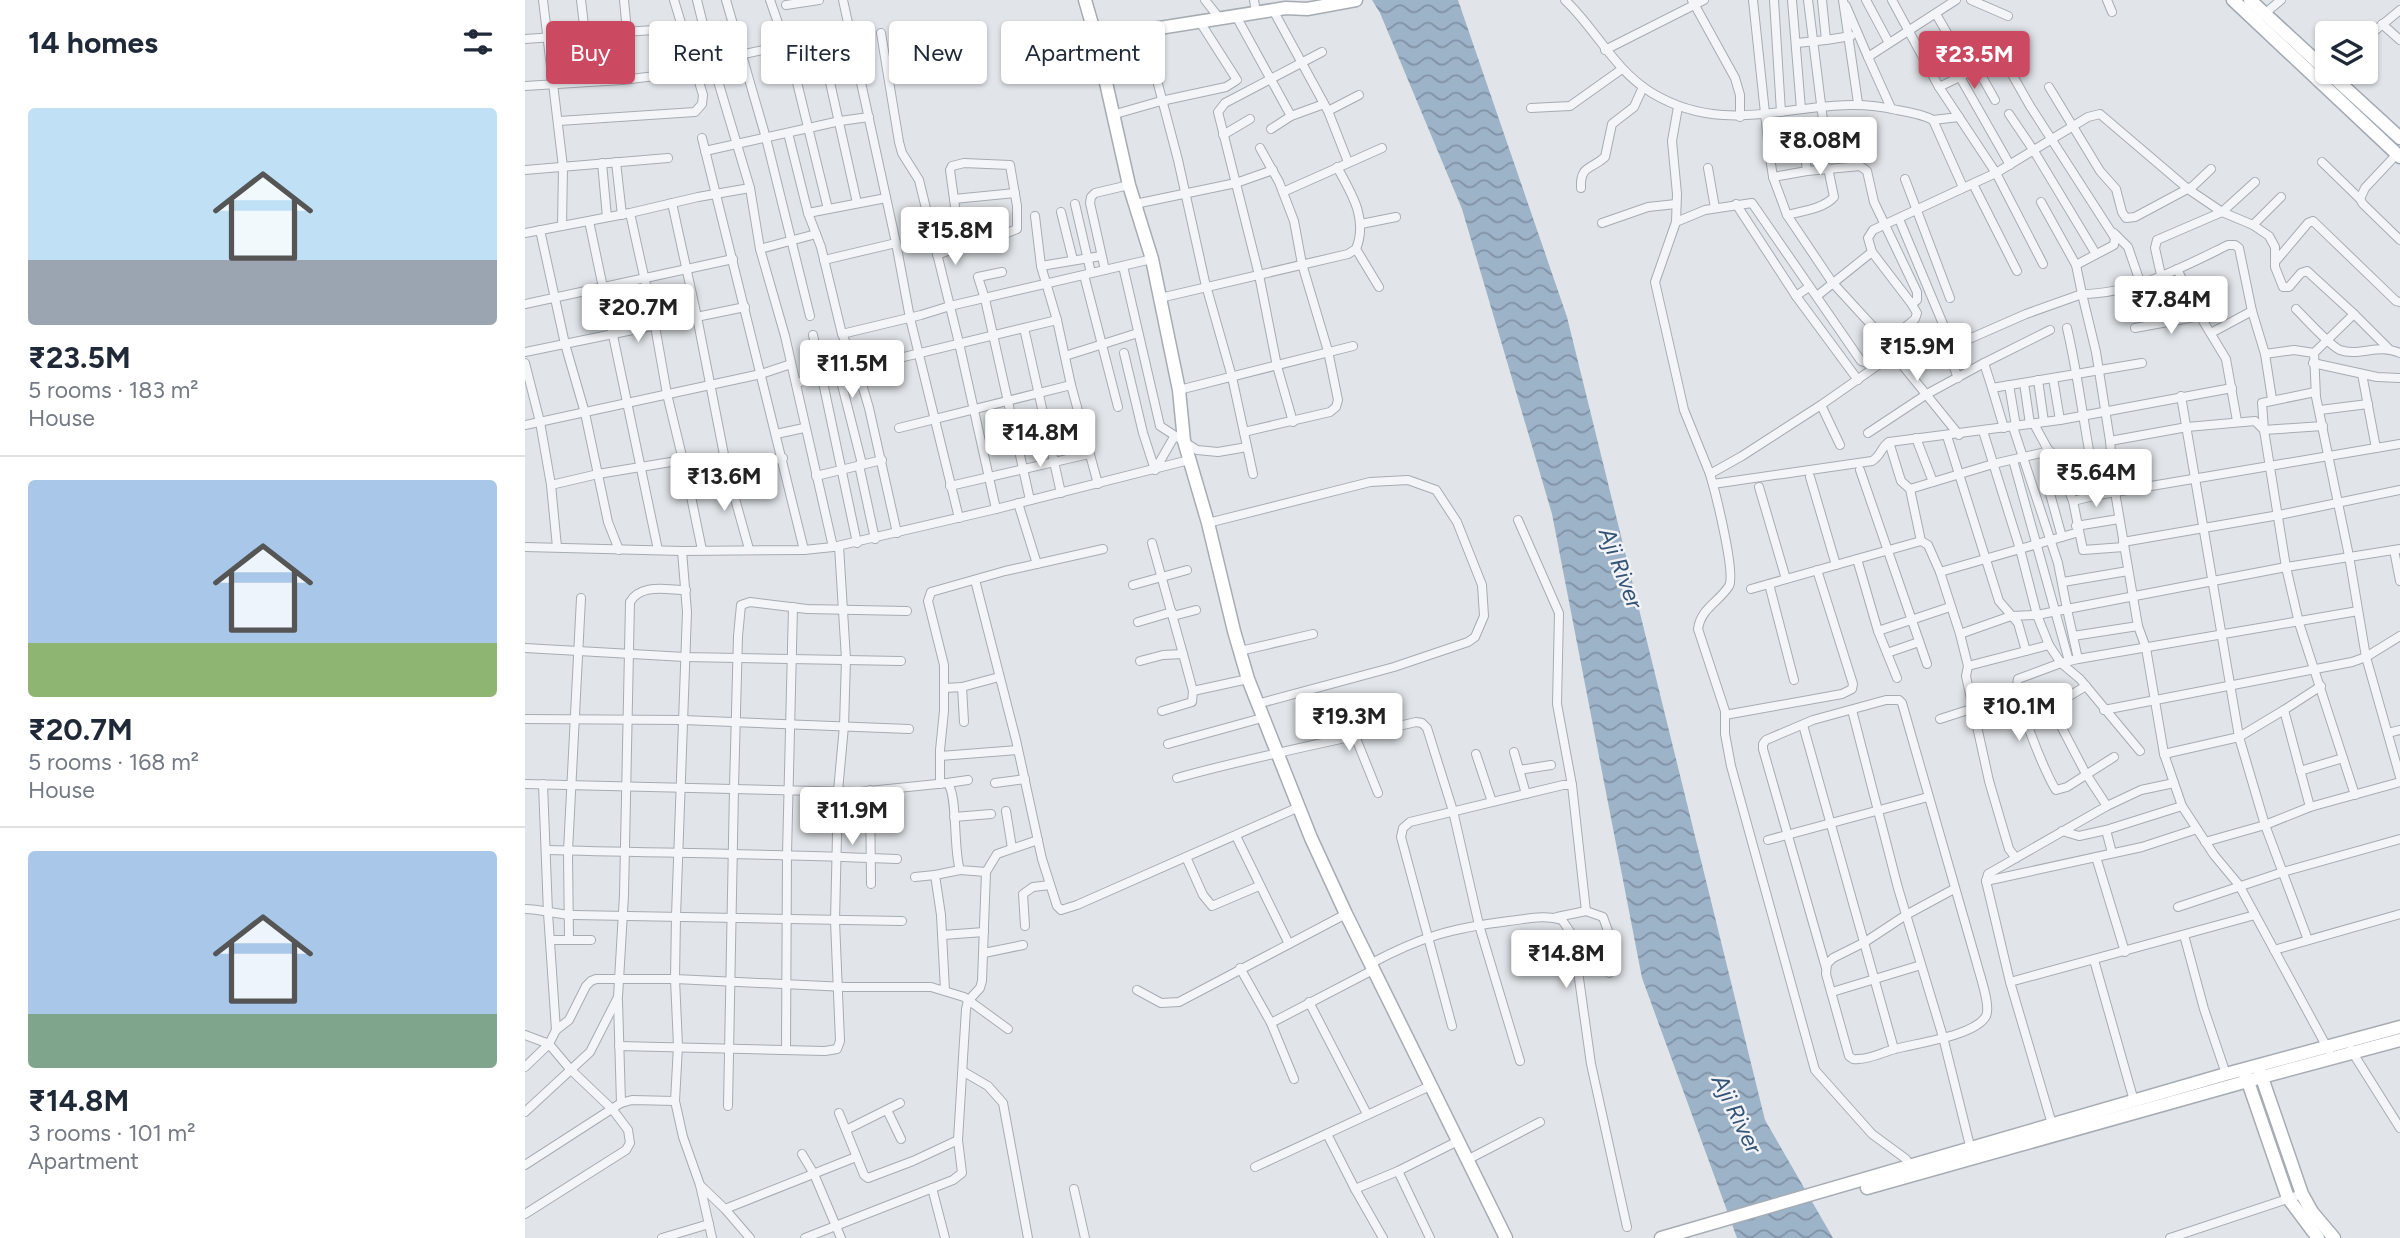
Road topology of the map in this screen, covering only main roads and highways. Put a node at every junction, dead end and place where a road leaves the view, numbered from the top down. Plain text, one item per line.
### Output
1 (1085, 0) edge
2 (1356, 0) edge
3 (2233, 0) edge
4 (2250, 0) edge
5 (1305, 5) edge
6 (1255, 6) edge
7 (2260, 17) junction
8 (1091, 21) edge
9 (1165, 28) edge
10 (2315, 61) edge
11 (1106, 84) edge
12 (2342, 84) edge
13 (2400, 138) edge
14 (2398, 156) edge
15 (2400, 1027) edge
16 (2400, 1040) edge
17 (2351, 1047) junction
18 (2260, 1071) junction
19 (2246, 1075) junction
20 (2068, 1126) junction
21 (1972, 1153) junction
22 (1881, 1180) junction
23 (1506, 1238) edge
24 (1661, 1238) edge
25 (1690, 1238) edge
26 (2318, 1238) edge
27 (2334, 1238) edge

1 - 8 main road
2 - 5 main road
3 - 7 main road
4 - 7 main road
5 - 6 main road
6 - 9 main road
7 - 10 main road
7 - 14 main road
11 - 23 main road
12 - 13 main road
15 - 17 main road
16 - 17 main road
17 - 18 main road
18 - 19 main road
18 - 27 main road
19 - 20 main road
19 - 20 main road
19 - 26 main road
20 - 21 main road
20 - 21 main road
21 - 22 main road
22 - 24 main road
22 - 25 main road

